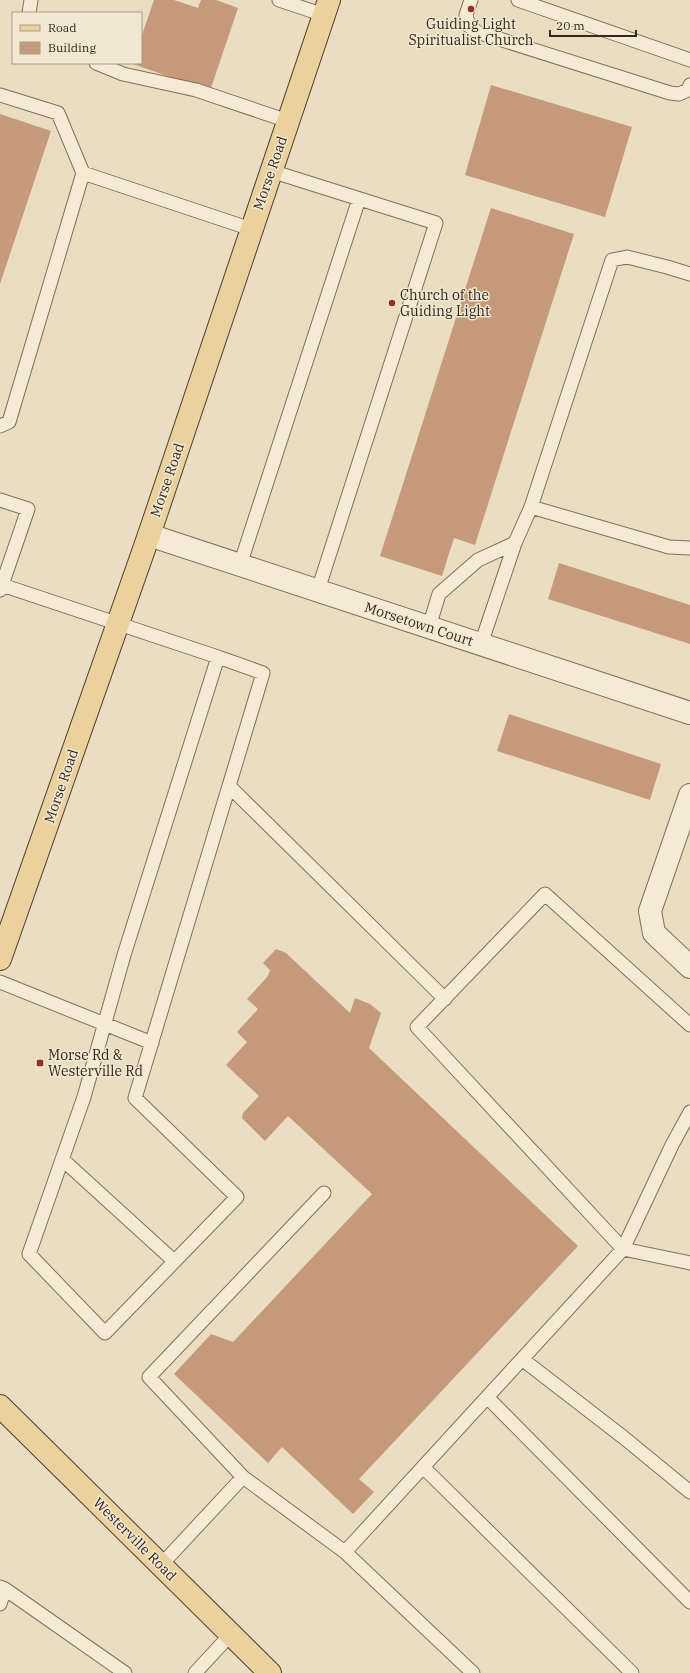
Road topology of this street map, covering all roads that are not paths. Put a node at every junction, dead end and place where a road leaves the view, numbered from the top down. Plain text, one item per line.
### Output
1 (31, 0) edge
2 (279, 0) edge
3 (471, 0) edge
4 (518, 0) edge
5 (326, 8) edge
6 (29, 12) edge
7 (690, 60) edge
8 (98, 64) edge
9 (690, 85) edge
10 (0, 95) edge
11 (288, 121) junction
12 (271, 171) junction
13 (83, 173) junction
14 (359, 199) junction
15 (252, 229) junction
16 (690, 274) edge
17 (0, 426) edge
18 (0, 500) edge
19 (531, 507) junction
20 (149, 535) junction
21 (516, 543) junction
22 (690, 548) edge
23 (240, 565) junction
24 (1, 588) edge
25 (318, 590) junction
26 (118, 624) junction
27 (429, 627) junction
28 (480, 644) junction
29 (218, 657) junction
30 (690, 713) edge
31 (229, 786) junction
32 (690, 795) edge
33 (0, 959) edge
34 (690, 967) edge
35 (0, 982) edge
36 (445, 999) junction
37 (104, 1024) junction
38 (690, 1025) edge
39 (152, 1043) junction
40 (690, 1112) edge
41 (62, 1159) junction
42 (324, 1193) dead end
43 (623, 1249) junction
44 (174, 1261) junction
45 (690, 1263) edge
46 (522, 1359) junction
47 (487, 1397) junction
48 (0, 1406) edge
49 (423, 1467) junction
50 (243, 1477) junction
51 (690, 1492) edge
52 (345, 1552) junction
53 (161, 1565) junction
54 (2, 1588) edge
55 (690, 1602) edge
56 (0, 1604) edge
57 (230, 1634) junction
58 (125, 1673) edge
59 (195, 1673) edge
60 (270, 1673) edge
61 (473, 1673) edge
62 (632, 1673) edge

1 - 6 lane
2 - 5 lane
3 - 9 lane
4 - 7 lane
5 - 11 main road, Morse Road
8 - 11 lane
10 - 13 lane
11 - 12 main road, Morse Road
12 - 14 lane
12 - 15 main road, Morse Road
13 - 15 lane
13 - 17 lane
14 - 23 lane
14 - 25 lane
15 - 20 main road, Morse Road
16 - 19 lane
18 - 24 lane
19 - 21 lane
19 - 22 lane
20 - 23 street, Morsetown Court
20 - 26 main road, Morse Road
21 - 27 lane
21 - 28 lane
23 - 25 street, Morsetown Court
24 - 26 lane
25 - 27 street, Morsetown Court
26 - 29 lane
26 - 33 main road, Morse Road
27 - 28 street, Morsetown Court
28 - 30 street, Morsetown Court
29 - 31 lane
29 - 37 lane
31 - 36 lane
31 - 39 lane
32 - 34 street
35 - 37 lane
36 - 38 lane
36 - 43 lane
37 - 39 lane
37 - 41 lane
39 - 44 lane
40 - 43 lane
41 - 44 lane
41 - 44 lane
42 - 50 lane
43 - 45 lane
43 - 46 lane
46 - 47 lane
46 - 51 lane
47 - 49 lane
47 - 55 lane
48 - 53 main road, Westerville Road
49 - 52 lane
49 - 62 lane
50 - 52 lane
50 - 53 lane
52 - 61 lane
53 - 57 main road, Westerville Road
54 - 56 lane
54 - 58 lane
57 - 59 lane
57 - 60 main road, Westerville Road

